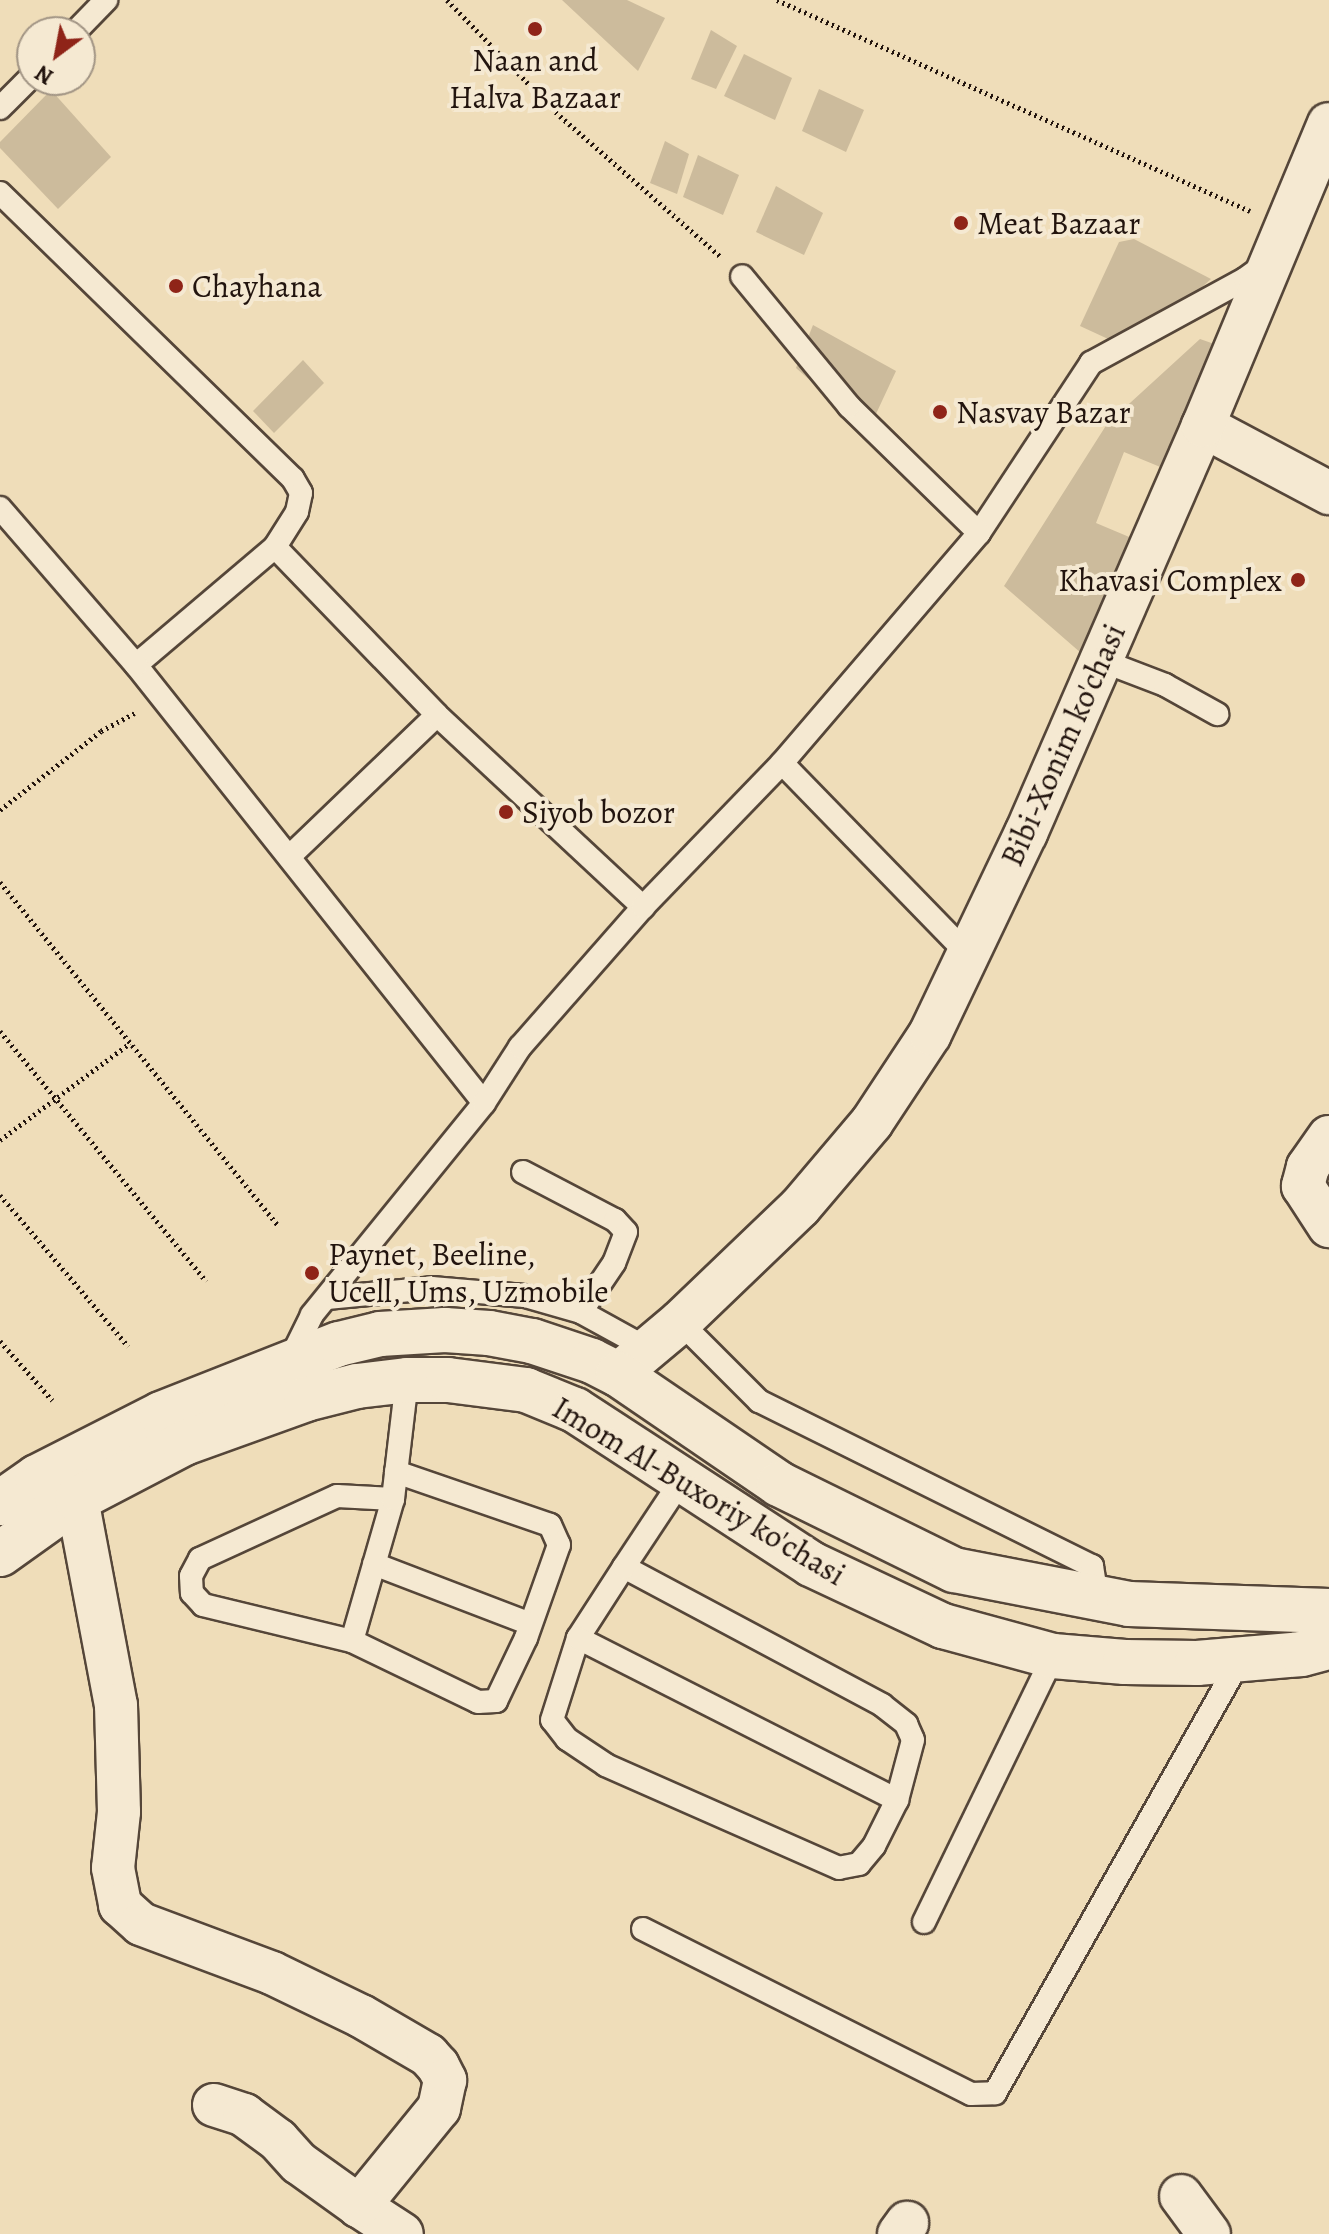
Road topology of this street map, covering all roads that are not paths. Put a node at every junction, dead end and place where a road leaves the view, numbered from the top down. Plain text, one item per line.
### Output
1 (106, 0) edge
2 (90, 16) edge
3 (16, 92) edge
4 (0, 108) edge
5 (1329, 124) edge
6 (0, 193) edge
7 (1282, 242) junction
8 (742, 276) road end
9 (1203, 426) junction
10 (1329, 493) edge
11 (0, 508) edge
12 (979, 533) junction
13 (275, 547) junction
14 (1100, 660) junction
15 (136, 665) junction
16 (1217, 714) dead end
17 (437, 715) junction
18 (782, 763) junction
19 (289, 857) junction
20 (643, 907) junction
21 (968, 954) junction
22 (484, 1103) junction
23 (1329, 1137) edge
24 (523, 1172) dead end
25 (1329, 1226) edge
26 (327, 1298) junction
27 (581, 1312) junction
28 (680, 1322) junction
29 (633, 1362) junction
30 (289, 1363) junction
31 (407, 1380) junction
32 (396, 1472) junction
33 (683, 1478) junction
34 (77, 1499) junction
35 (393, 1499) junction
36 (0, 1503) edge
37 (0, 1554) edge
38 (374, 1564) junction
39 (624, 1567) junction
40 (1113, 1601) junction
41 (1329, 1611) edge
42 (530, 1624) junction
43 (578, 1638) junction
44 (352, 1641) junction
45 (1329, 1647) edge
46 (1053, 1656) junction
47 (1240, 1660) junction
48 (1125, 1662) junction
49 (897, 1800) junction
50 (924, 1922) dead end
51 (643, 1929) dead end
52 (214, 2105) dead end
53 (1181, 2196) dead end
54 (359, 2206) junction
55 (402, 2234) edge
56 (1209, 2234) edge

1 - 2 lane
3 - 4 lane
5 - 7 street, Bibi-Xonim ko'chasi
6 - 13 lane
7 - 9 street, Bibi-Xonim ko'chasi
7 - 12 lane
8 - 12 lane
9 - 10 street
9 - 14 street, Bibi-Xonim ko'chasi
11 - 15 lane
12 - 18 lane
13 - 15 lane
13 - 17 lane
14 - 16 lane
14 - 21 street, Bibi-Xonim ko'chasi
15 - 19 lane
17 - 19 lane
17 - 20 lane
18 - 20 lane
18 - 21 lane
19 - 22 lane
20 - 22 lane
21 - 28 street, Bibi-Xonim ko'chasi
22 - 26 lane
23 - 25 street
24 - 27 lane
26 - 27 lane
26 - 30 lane
27 - 29 lane
28 - 29 street, Bibi-Xonim ko'chasi
28 - 40 lane
29 - 30 main road, Imom Al-Buxoriy ko'chasi
29 - 40 main road, Imom Al-Buxoriy ko'chasi
30 - 36 main road, Imom Al-Buxoriy ko'chasi
31 - 32 lane
31 - 33 main road, Imom Al-Buxoriy ko'chasi
31 - 34 main road, Imom Al-Buxoriy ko'chasi
32 - 35 lane
32 - 42 lane
33 - 39 lane
33 - 46 main road, Imom Al-Buxoriy ko'chasi
34 - 37 main road, Imom Al-Buxoriy ko'chasi
34 - 54 street
35 - 38 lane
35 - 44 lane
38 - 42 lane
38 - 44 lane
39 - 43 lane
39 - 49 lane
40 - 41 main road, Imom Al-Buxoriy ko'chasi
40 - 48 main road
42 - 44 lane
43 - 49 lane
43 - 49 lane
45 - 47 main road, Imom Al-Buxoriy ko'chasi
46 - 48 main road, Imom Al-Buxoriy ko'chasi
46 - 50 lane
47 - 48 main road, Imom Al-Buxoriy ko'chasi
47 - 51 lane
52 - 54 street
53 - 56 street
54 - 55 street

